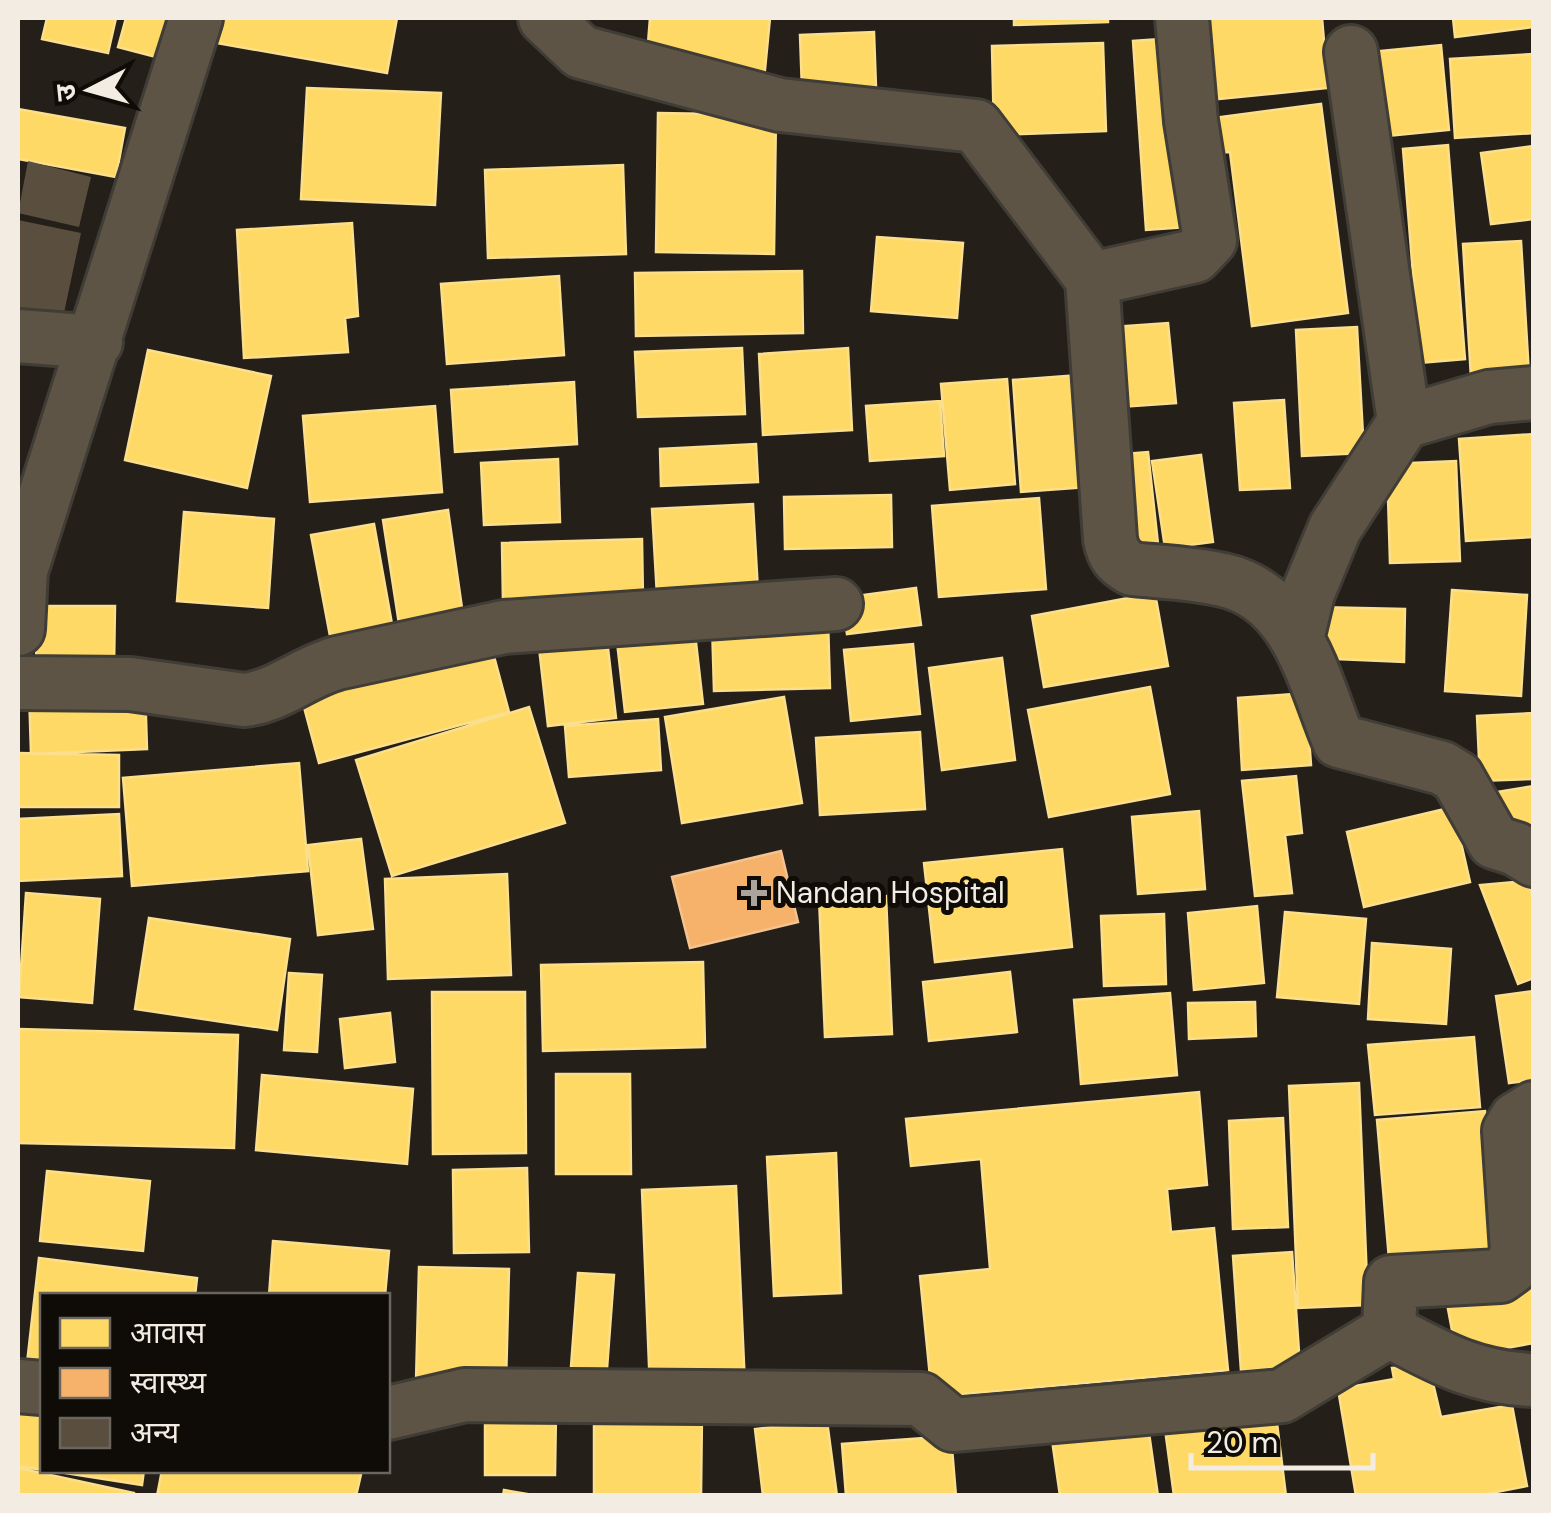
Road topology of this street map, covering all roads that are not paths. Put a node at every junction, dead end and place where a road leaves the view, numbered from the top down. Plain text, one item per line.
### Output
1 (196, 18) edge
2 (545, 18) edge
3 (1182, 18) edge
4 (1351, 52) dead end
5 (1092, 279) junction
6 (18, 336) edge
7 (96, 342) junction
8 (1534, 393) edge
9 (1404, 422) junction
10 (836, 604) dead end
11 (18, 629) edge
12 (1297, 639) junction
13 (18, 683) edge
14 (1534, 860) edge
15 (1534, 1108) edge
16 (1389, 1331) junction
17 (1534, 1380) edge
18 (390, 1413) edge

1 - 7 street
2 - 5 street
3 - 5 street
4 - 9 street
5 - 12 street
6 - 7 street
7 - 11 street
8 - 9 street
9 - 12 street
10 - 13 street
12 - 14 street
15 - 16 street
16 - 17 street
16 - 18 street

